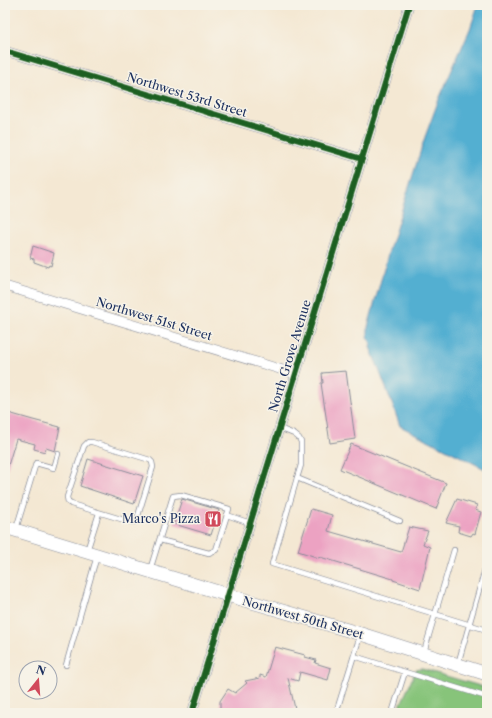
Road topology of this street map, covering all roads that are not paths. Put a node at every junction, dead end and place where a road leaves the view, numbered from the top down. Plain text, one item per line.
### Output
1 (409, 5) edge
2 (5, 51) edge
3 (362, 159) junction
4 (5, 286) edge
5 (296, 374) junction
6 (279, 428) junction
7 (58, 454) dead end
8 (297, 478) junction
9 (99, 513) junction
10 (227, 515) junction
11 (400, 522) dead end
12 (250, 523) junction
13 (10, 529) edge
14 (160, 540) junction
15 (454, 550) dead end
16 (92, 554) junction
17 (487, 562) edge
18 (150, 571) junction
19 (228, 595) junction
20 (435, 613) junction
21 (469, 624) junction
22 (487, 630) edge
23 (361, 634) junction
24 (423, 654) junction
25 (354, 656) junction
26 (66, 665) dead end
27 (458, 665) junction
28 (405, 672) junction
29 (487, 674) edge
30 (487, 697) edge
31 (192, 713) edge
32 (336, 713) edge
33 (392, 713) edge

1 - 3 street, North Grove Avenue
2 - 3 street, Northwest 53rd Street
3 - 5 street, North Grove Avenue
4 - 5 street, Northwest 51st Street
5 - 6 street, North Grove Avenue
6 - 8 lane
6 - 12 street, North Grove Avenue
7 - 13 lane
8 - 11 lane
8 - 20 lane
9 - 9 lane
9 - 16 lane
10 - 12 lane
10 - 14 lane
10 - 14 lane
12 - 19 street, North Grove Avenue
13 - 16 main road, Northwest 50th Street
14 - 18 lane
15 - 20 lane
16 - 18 main road, Northwest 50th Street
16 - 26 lane
17 - 21 lane
18 - 19 main road, Northwest 50th Street
19 - 23 main road, Northwest 50th Street
19 - 31 street, North Grove Avenue
20 - 21 lane
20 - 24 lane
21 - 22 lane
21 - 27 lane
23 - 24 main road, Northwest 50th Street
23 - 25 lane
24 - 27 main road, Northwest 50th Street
25 - 28 lane
25 - 32 lane
27 - 29 main road, Northwest 50th Street
28 - 30 lane
28 - 33 lane

